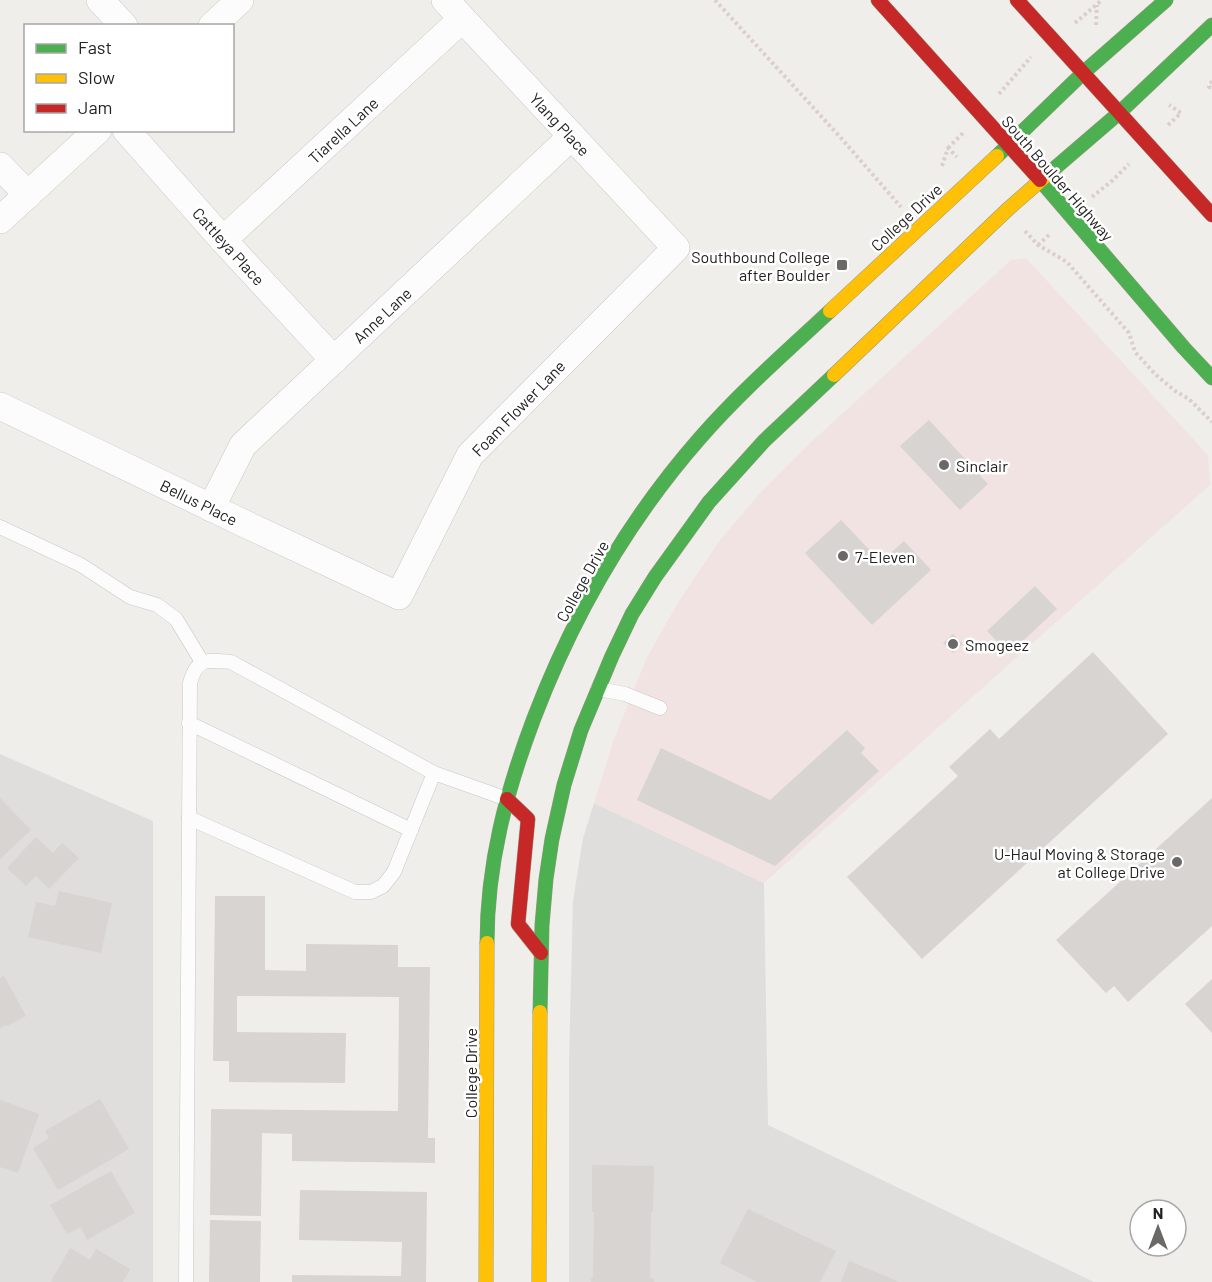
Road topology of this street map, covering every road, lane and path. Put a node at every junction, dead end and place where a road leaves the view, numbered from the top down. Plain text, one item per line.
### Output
1 (100, 0) edge
2 (240, 0) edge
3 (878, 0) edge
4 (1017, 0) edge
5 (1102, 0) edge
6 (1166, 0) edge
7 (1097, 5) dead end
8 (453, 10) edge
9 (122, 24) edge
10 (214, 24) edge
11 (1212, 25) edge
12 (1034, 54) dead end
13 (1083, 73) junction
14 (1212, 81) edge
15 (1007, 86) dead end
16 (1211, 87) edge
17 (1119, 113) junction
18 (1180, 113) dead end
19 (1167, 126) dead end
20 (96, 132) edge
21 (128, 132) edge
22 (572, 136) junction
23 (1009, 145) junction
24 (0, 166) edge
25 (1040, 180) junction
26 (1113, 180) dead end
27 (28, 195) junction
28 (1086, 201) dead end
29 (1212, 214) edge
30 (0, 220) edge
31 (223, 240) junction
32 (676, 248) joint
33 (334, 360) junction
34 (1212, 378) edge
35 (0, 406) edge
36 (211, 508) junction
37 (0, 527) edge
38 (399, 596) joint
39 (202, 662) junction
40 (592, 687) junction
41 (660, 708) dead end
42 (189, 723) junction
43 (434, 773) junction
44 (507, 799) junction
45 (189, 818) junction
46 (411, 830) junction
47 (541, 953) junction
48 (186, 1282) edge
49 (486, 1282) edge
50 (539, 1282) edge

1 - 9 street
2 - 10 street
3 - 23 main road, South Boulder Highway
4 - 13 main road
5 - 7 path
6 - 13 main road, College Drive
8 - 22 street, Ylang Place
8 - 31 street, Tiarella Lane
11 - 17 main road
12 - 15 path
13 - 17 main road
13 - 23 main road, College Drive
14 - 16 path
17 - 25 main road
17 - 29 main road
18 - 19 path
20 - 27 street
21 - 31 street, Cattleya Place
22 - 32 street, Ylang Place
22 - 33 street, Anne Lane
23 - 25 main road, South Boulder Highway
23 - 44 main road, College Drive
24 - 27 street
25 - 34 main road, South Boulder Highway
25 - 40 main road
26 - 28 path
27 - 30 street
31 - 33 street, Cattleya Place
32 - 38 street, Foam Flower Lane
33 - 36 street, Anne Lane
35 - 36 street, Bellus Place
36 - 38 street, Bellus Place
37 - 39 lane
39 - 42 lane
39 - 43 lane
40 - 41 lane
40 - 47 main road
42 - 45 lane
42 - 46 lane
43 - 44 lane
43 - 46 lane
44 - 47 main road
44 - 49 main road, College Drive
45 - 46 lane
45 - 48 lane
47 - 50 main road

